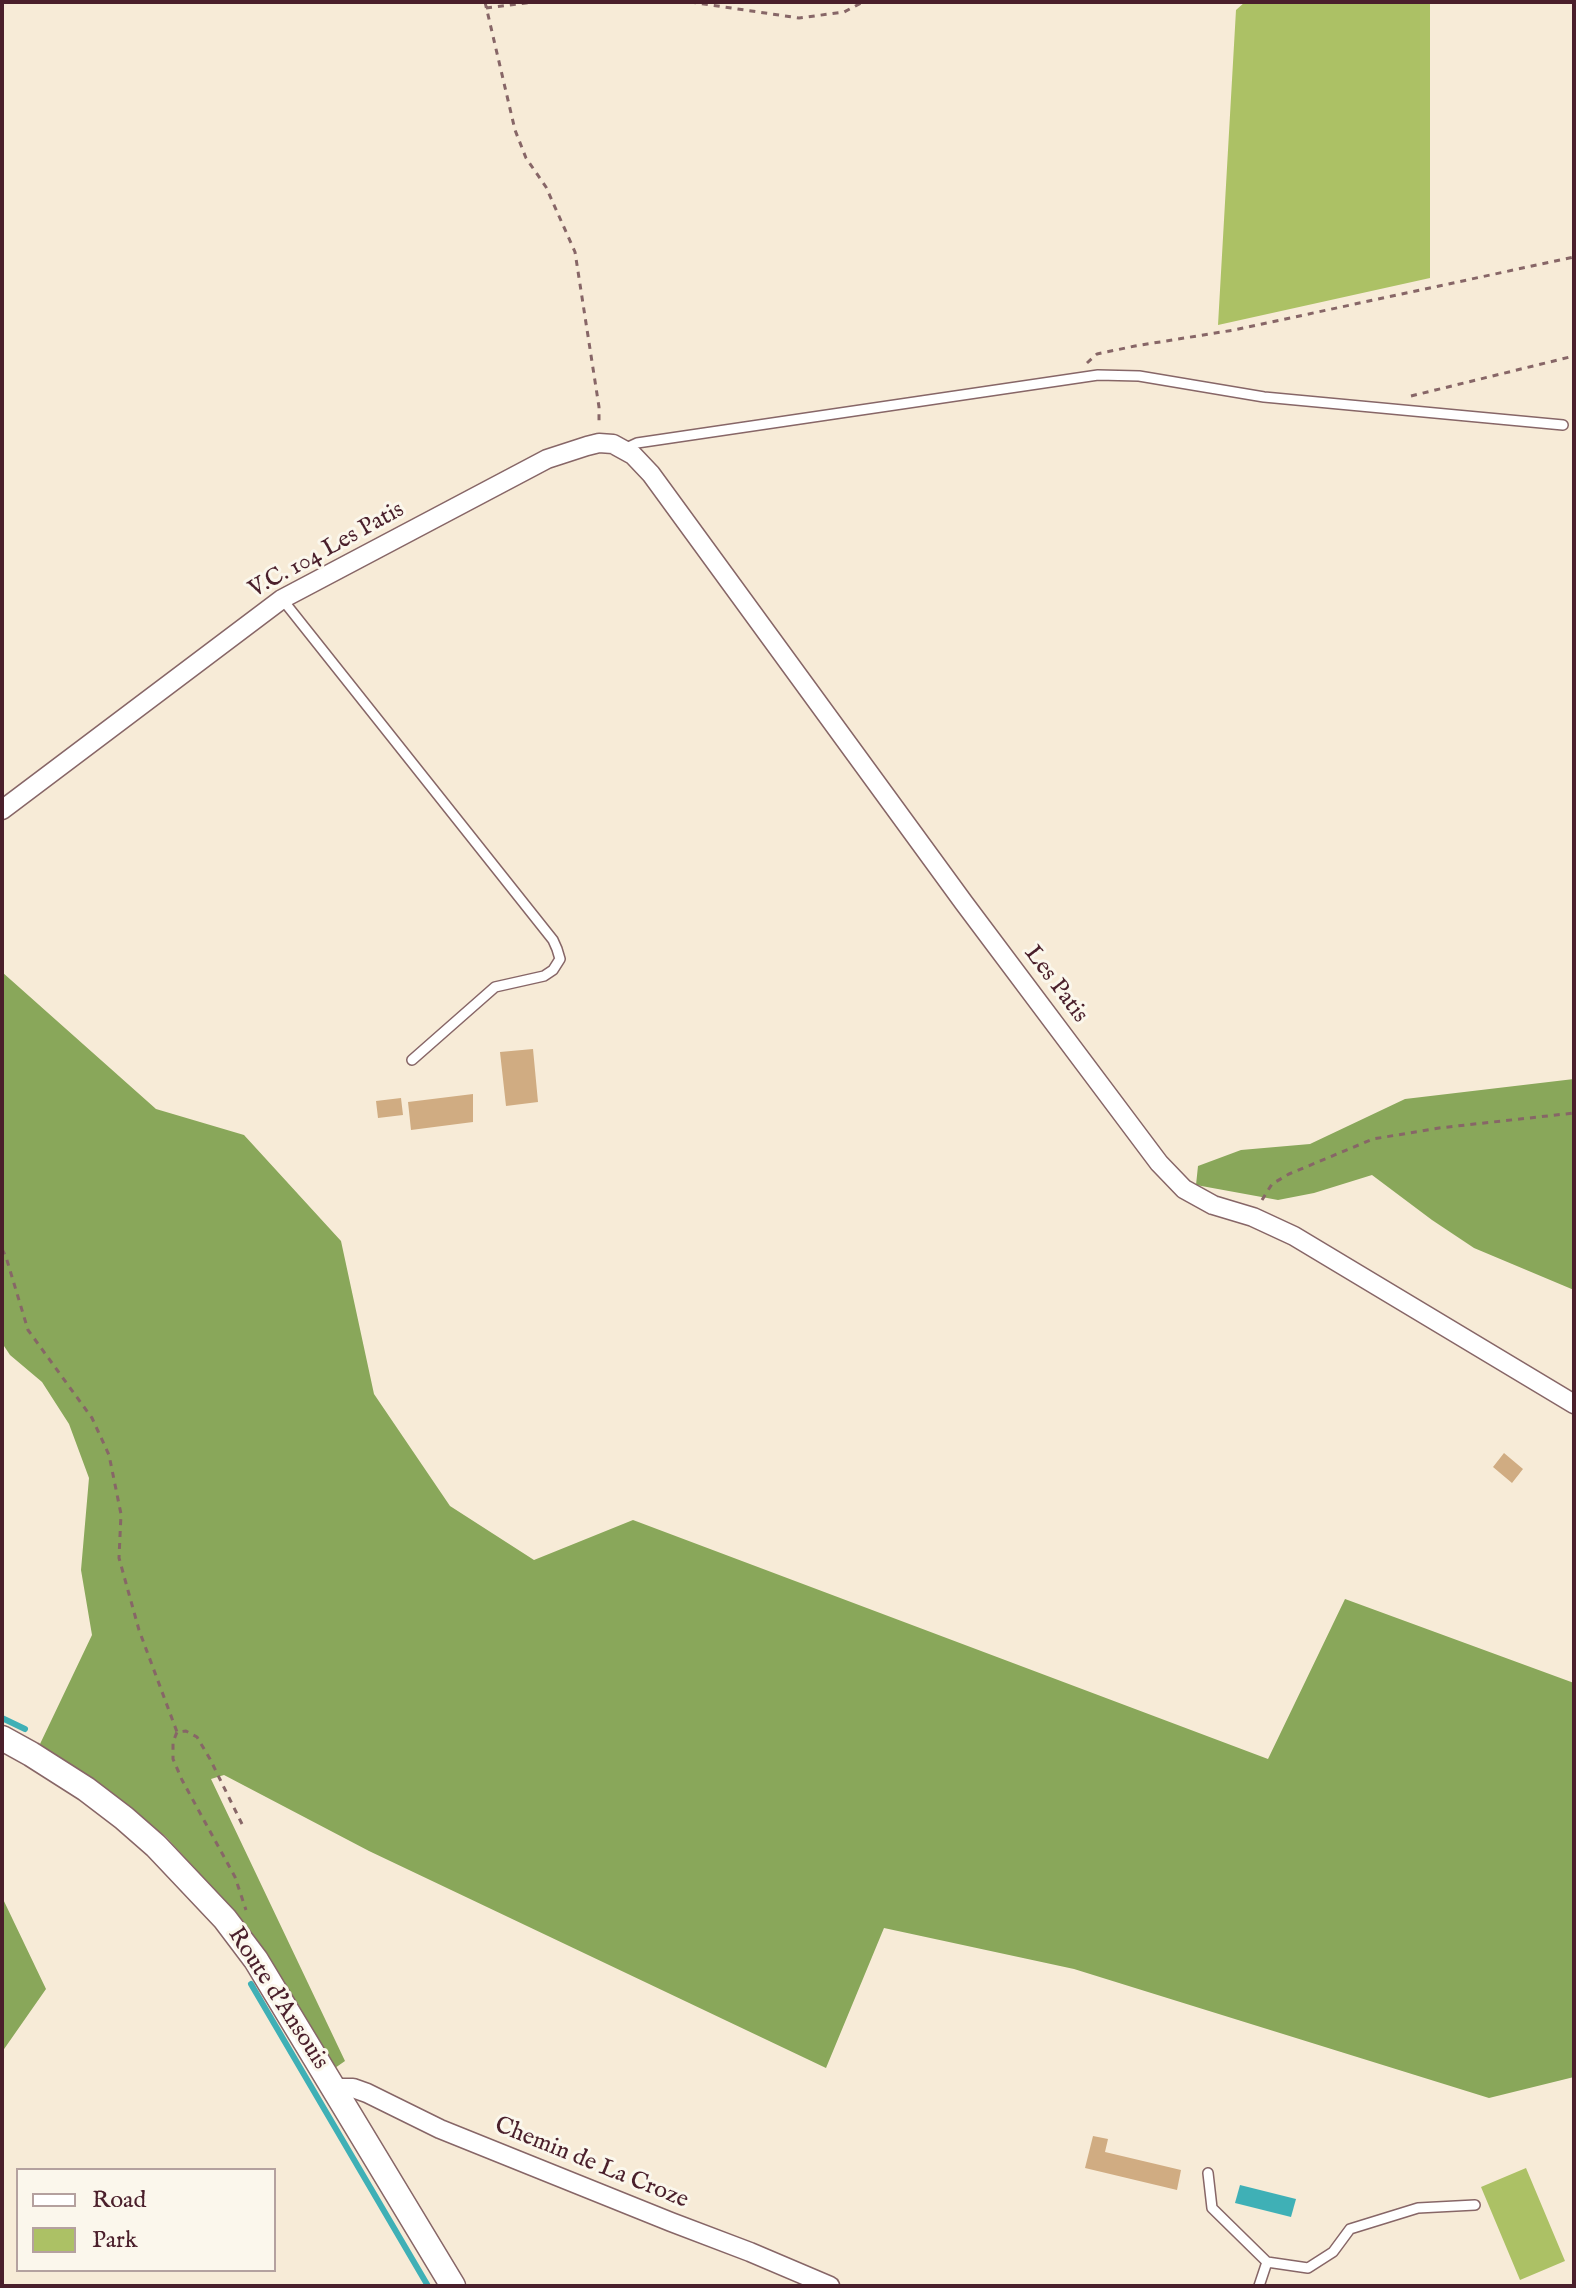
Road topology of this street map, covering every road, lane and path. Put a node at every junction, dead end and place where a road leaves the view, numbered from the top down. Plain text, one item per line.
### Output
1 (485, 2) edge
2 (533, 2) edge
3 (690, 2) edge
4 (863, 2) edge
5 (486, 8) junction
6 (1574, 257) edge
7 (1574, 356) edge
8 (1082, 376) junction
9 (1381, 408) junction
10 (1563, 425) dead end
11 (599, 443) junction
12 (624, 449) junction
13 (282, 599) junction
14 (2, 810) edge
15 (412, 1060) dead end
16 (1574, 1113) edge
17 (1253, 1217) junction
18 (2, 1249) edge
19 (1574, 1404) edge
20 (177, 1732) junction
21 (2, 1738) edge
22 (242, 1824) dead end
23 (249, 1920) dead end
24 (335, 2088) junction
25 (1208, 2173) dead end
26 (1475, 2205) dead end
27 (1267, 2262) junction
28 (453, 2286) edge
29 (830, 2286) edge
30 (1259, 2286) edge

1 - 5 path
2 - 5 path
3 - 4 path
5 - 11 path
6 - 8 path
7 - 9 path
8 - 9 lane
8 - 12 lane
9 - 10 lane
11 - 12 street
11 - 13 street, V.C. 104 Les Patis
12 - 17 street, Les Patis
13 - 14 street, V.C. 104 Les Patis
13 - 15 lane
16 - 17 path
17 - 19 street, Les Patis
18 - 20 path
20 - 22 path
20 - 23 path
21 - 24 street, Route d'Ansouis
24 - 28 street, Route d'Ansouis
24 - 29 street, Chemin de La Croze
25 - 27 lane
26 - 27 lane
27 - 30 lane

